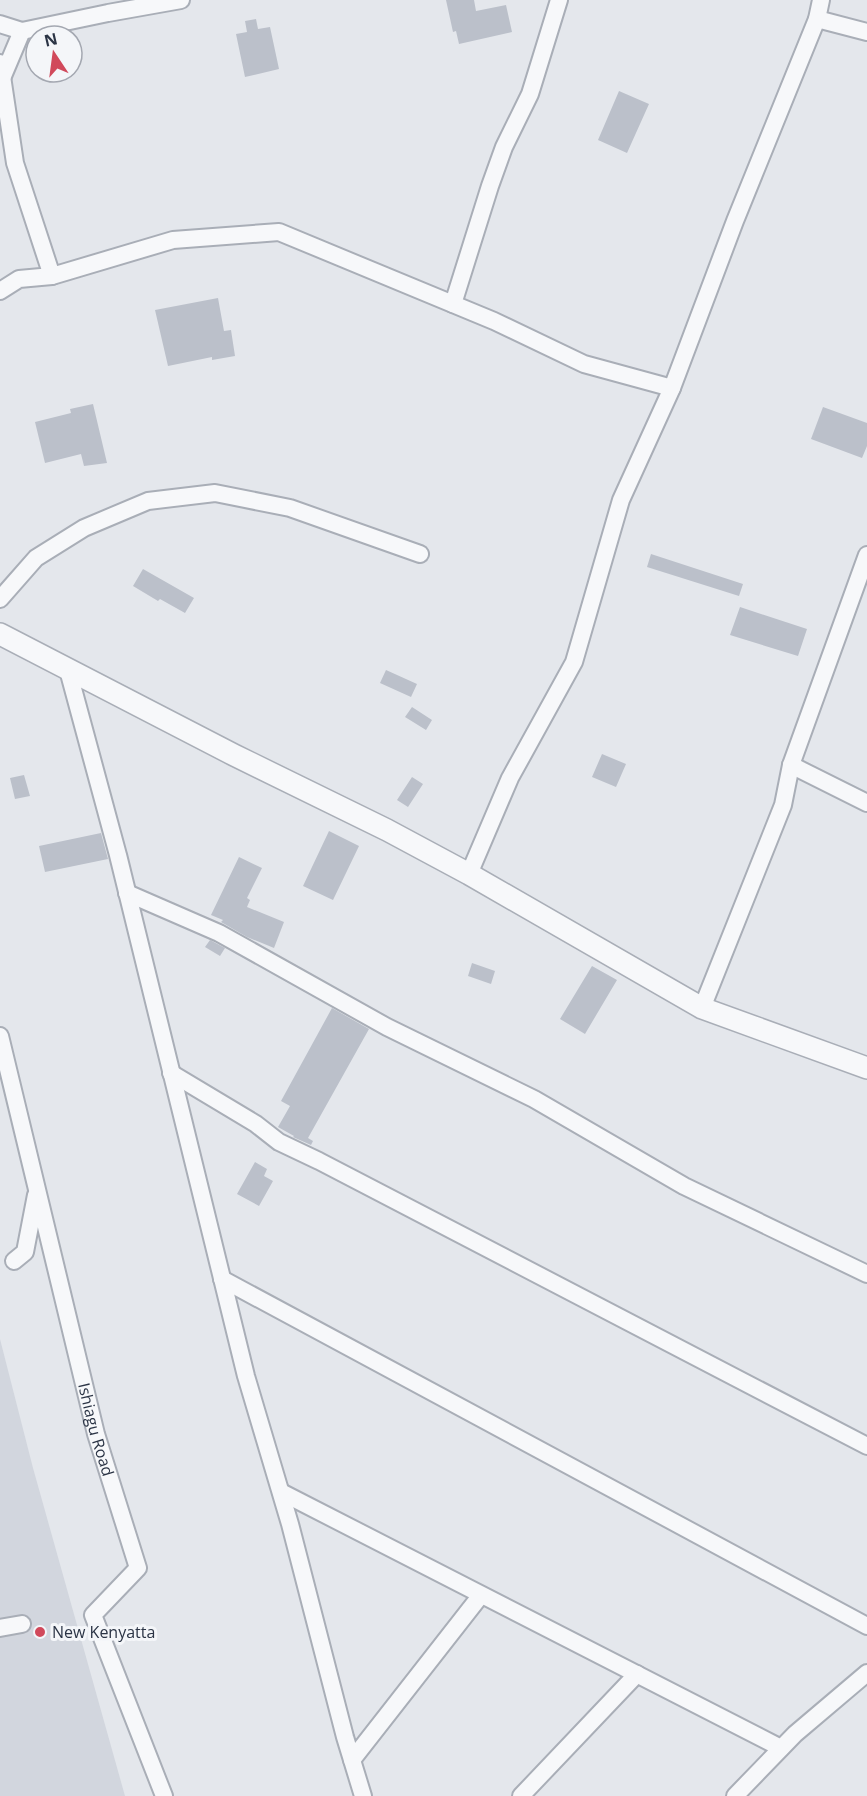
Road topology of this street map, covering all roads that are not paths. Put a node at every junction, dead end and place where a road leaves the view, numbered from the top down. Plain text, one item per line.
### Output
1 (181, 0) edge
2 (559, 0) edge
3 (821, 0) edge
4 (817, 19) junction
5 (0, 24) edge
6 (22, 31) junction
7 (867, 32) edge
8 (2, 69) edge
9 (52, 276) junction
10 (0, 291) edge
11 (453, 304) junction
12 (672, 388) junction
13 (420, 554) dead end
14 (867, 555) edge
15 (0, 599) edge
16 (0, 634) edge
17 (68, 670) junction
18 (791, 765) junction
19 (867, 803) edge
20 (469, 874) junction
21 (127, 893) junction
22 (702, 1008) junction
23 (0, 1036) edge
24 (867, 1068) edge
25 (171, 1073) junction
26 (37, 1188) junction
27 (14, 1261) dead end
28 (867, 1274) edge
29 (222, 1279) junction
30 (867, 1446) edge
31 (280, 1492) junction
32 (481, 1595) junction
33 (21, 1624) dead end
34 (867, 1626) edge
35 (0, 1628) edge
36 (867, 1673) edge
37 (637, 1674) junction
38 (781, 1748) junction
39 (352, 1760) junction
40 (164, 1796) edge
41 (363, 1796) edge
42 (521, 1796) edge
43 (735, 1796) edge

1 - 6 street
2 - 11 street
3 - 4 street
4 - 7 street
4 - 12 street
5 - 6 street
6 - 8 street
8 - 9 street
9 - 10 street
9 - 11 street
11 - 12 street
12 - 20 street
13 - 15 street
14 - 18 street
16 - 17 street
17 - 20 street
17 - 21 street
18 - 19 street
18 - 22 street
20 - 22 street
21 - 25 street
21 - 28 street
22 - 24 street
23 - 26 street, Ishiagu Road
25 - 29 street
25 - 30 street
26 - 27 street
26 - 40 street, Ishiagu Road
29 - 31 street
29 - 34 street
31 - 32 street
31 - 39 street
32 - 37 street
32 - 39 street
33 - 35 street
36 - 38 street
37 - 38 street
37 - 42 street
38 - 43 street
39 - 41 street

